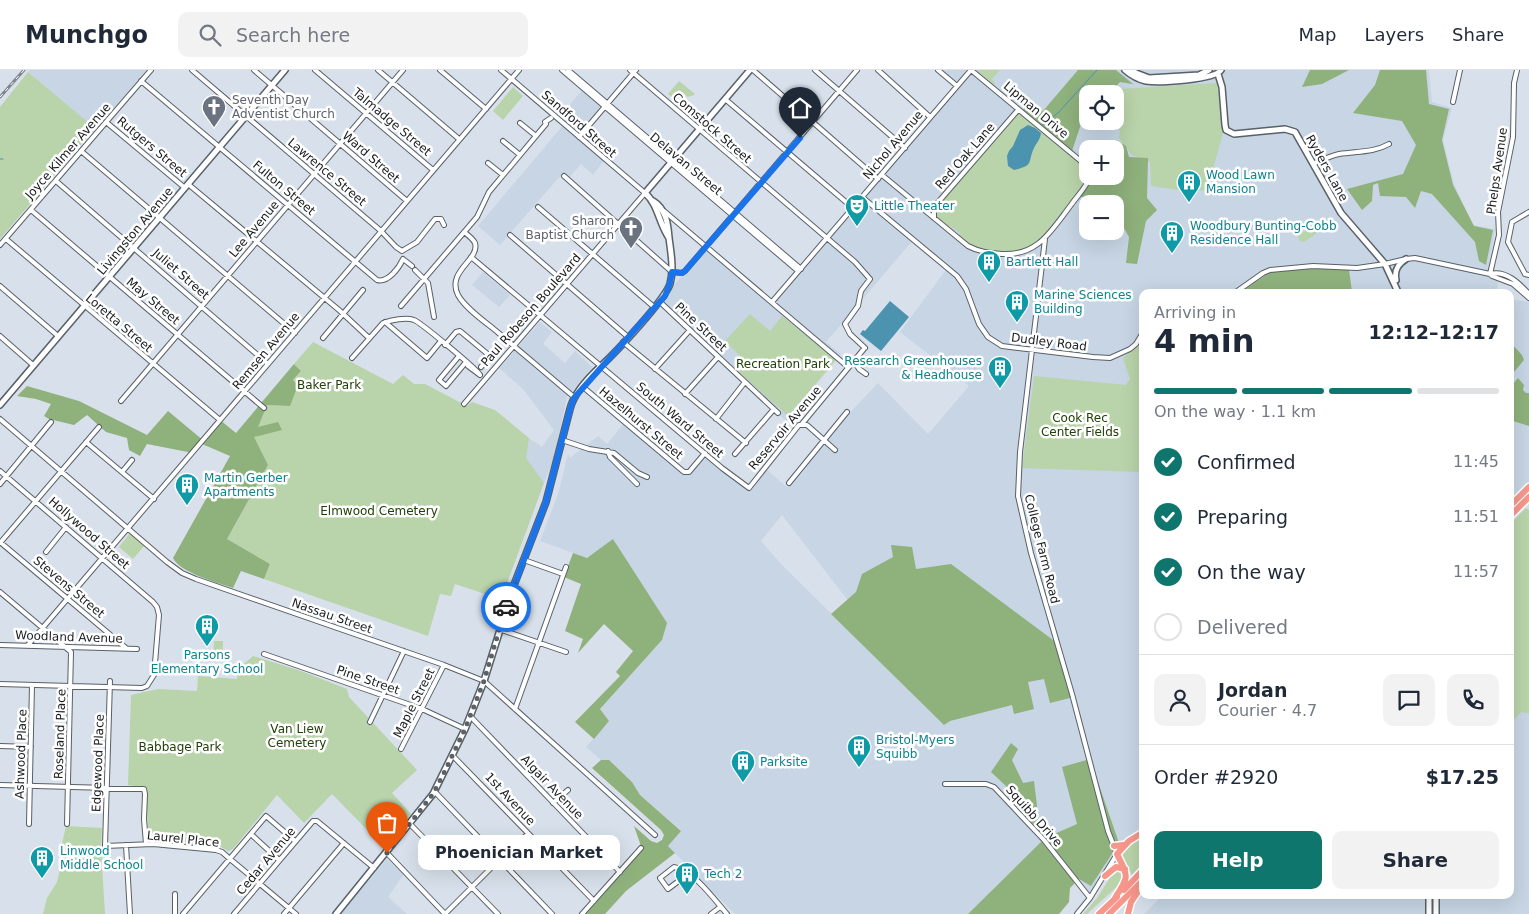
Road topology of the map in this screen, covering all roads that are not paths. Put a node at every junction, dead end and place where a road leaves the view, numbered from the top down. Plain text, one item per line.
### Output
1 (151, 70) edge
2 (192, 70) edge
3 (254, 70) edge
4 (285, 70) edge
5 (316, 70) edge
6 (378, 70) edge
7 (403, 70) edge
8 (440, 70) edge
9 (501, 70) edge
10 (519, 70) edge
11 (562, 70) edge
12 (568, 70) edge
13 (751, 70) edge
14 (815, 70) edge
15 (857, 70) edge
16 (878, 70) edge
17 (938, 70) edge
18 (971, 70) edge
19 (1125, 70) edge
20 (1131, 70) edge
21 (1202, 70) edge
22 (1460, 70) edge
23 (1517, 70) edge
24 (633, 71) edge
25 (1214, 72) edge
26 (1187, 75) junction
27 (512, 79) junction
28 (141, 81) junction
29 (392, 83) junction
30 (272, 85) junction
31 (957, 86) junction
32 (839, 91) junction
33 (726, 99) junction
34 (1453, 102) dead end
35 (606, 105) junction
36 (486, 109) junction
37 (1018, 110) junction
38 (366, 113) junction
39 (246, 116) junction
40 (552, 117) junction
41 (930, 117) junction
42 (106, 122) junction
43 (813, 122) junction
44 (520, 123) dead end
45 (699, 130) junction
46 (536, 136) junction
47 (579, 138) junction
48 (459, 139) junction
49 (504, 142) dead end
50 (340, 143) junction
51 (1389, 144) dead end
52 (219, 148) junction
53 (905, 148) junction
54 (81, 151) junction
55 (787, 153) junction
56 (520, 156) junction
57 (1079, 160) edge
58 (672, 161) junction
59 (488, 162) dead end
60 (1314, 164) junction
61 (433, 170) junction
62 (313, 174) junction
63 (503, 175) junction
64 (882, 175) junction
65 (564, 176) dead end
66 (878, 179) junction
67 (56, 181) junction
68 (760, 182) junction
69 (1085, 185) edge
70 (186, 186) junction
71 (645, 193) junction
72 (862, 197) junction
73 (407, 201) junction
74 (653, 201) junction
75 (288, 205) junction
76 (538, 207) dead end
77 (934, 207) junction
78 (853, 208) junction
79 (922, 208) junction
80 (31, 210) junction
81 (662, 210) junction
82 (1529, 212) edge
83 (734, 214) junction
84 (159, 218) junction
85 (934, 218) junction
86 (618, 223) junction
87 (444, 225) dead end
88 (381, 231) junction
89 (464, 232) junction
90 (510, 235) dead end
91 (6, 239) junction
92 (670, 239) junction
93 (827, 239) junction
94 (1045, 239) junction
95 (257, 242) junction
96 (0, 246) edge
97 (707, 246) junction
98 (134, 247) junction
99 (1033, 248) junction
100 (402, 251) junction
101 (592, 254) junction
102 (1043, 254) junction
103 (470, 257) junction
104 (1406, 258) junction
105 (403, 259) junction
106 (355, 262) junction
107 (1385, 264) junction
108 (799, 270) junction
109 (672, 272) junction
110 (1490, 274) junction
111 (1529, 275) edge
112 (228, 276) junction
113 (109, 277) junction
114 (425, 278) junction
115 (566, 284) junction
116 (0, 286) edge
117 (1240, 289) edge
118 (1397, 289) edge
119 (1398, 289) edge
120 (363, 290) dead end
121 (1529, 294) edge
122 (1529, 298) edge
123 (326, 300) junction
124 (660, 302) junction
125 (772, 302) junction
126 (84, 306) junction
127 (202, 306) junction
128 (401, 306) dead end
129 (654, 307) junction
130 (342, 314) junction
131 (540, 315) junction
132 (434, 317) dead end
133 (385, 322) junction
134 (690, 330) junction
135 (295, 333) junction
136 (178, 335) junction
137 (0, 336) edge
138 (58, 336) junction
139 (628, 337) junction
140 (323, 338) dead end
141 (369, 338) junction
142 (1139, 338) edge
143 (441, 341) junction
144 (623, 342) junction
145 (445, 345) junction
146 (513, 345) junction
147 (864, 349) joint
148 (1032, 350) junction
149 (459, 356) junction
150 (718, 357) junction
151 (352, 358) dead end
152 (855, 360) junction
153 (467, 363) junction
154 (268, 364) junction
155 (34, 365) junction
156 (153, 365) junction
157 (600, 366) junction
158 (481, 367) dead end
159 (848, 367) junction
160 (655, 369) junction
161 (866, 374) dead end
162 (485, 378) junction
163 (745, 382) junction
164 (582, 387) junction
165 (245, 392) junction
166 (685, 394) junction
167 (574, 398) junction
168 (121, 400) dead end
169 (464, 404) dead end
170 (0, 405) edge
171 (264, 408) dead end
172 (774, 408) junction
173 (847, 412) dead end
174 (778, 413) dead end
175 (0, 419) edge
176 (716, 419) junction
177 (220, 420) junction
178 (51, 422) dead end
179 (801, 425) junction
180 (99, 427) dead end
181 (562, 440) junction
182 (824, 440) junction
183 (86, 442) junction
184 (746, 443) junction
185 (31, 446) junction
186 (835, 450) dead end
187 (608, 451) junction
188 (705, 454) junction
189 (735, 454) dead end
190 (132, 460) dead end
191 (0, 470) edge
192 (61, 471) junction
193 (122, 472) junction
194 (7, 476) junction
195 (646, 477) dead end
196 (789, 483) dead end
197 (0, 484) edge
198 (637, 484) dead end
199 (1529, 487) edge
200 (749, 488) joint
201 (1529, 497) edge
202 (154, 499) junction
203 (36, 501) junction
204 (1514, 502) edge
205 (1514, 512) edge
206 (66, 527) junction
207 (128, 529) junction
208 (0, 542) edge
209 (46, 552) dead end
210 (103, 558) junction
211 (524, 560) junction
212 (566, 567) dead end
213 (563, 574) junction
214 (0, 592) edge
215 (68, 600) junction
216 (43, 629) junction
217 (499, 629) junction
218 (538, 643) junction
219 (0, 645) edge
220 (28, 646) junction
221 (66, 648) junction
222 (126, 648) junction
223 (137, 649) dead end
224 (404, 651) junction
225 (566, 652) dead end
226 (264, 654) dead end
227 (444, 665) junction
228 (110, 681) dead end
229 (484, 681) junction
230 (0, 684) edge
231 (32, 685) junction
232 (72, 686) junction
233 (110, 687) junction
234 (382, 695) junction
235 (422, 709) junction
236 (515, 709) junction
237 (470, 716) junction
238 (370, 722) dead end
239 (465, 729) junction
240 (0, 746) edge
241 (31, 748) junction
242 (401, 749) dead end
243 (452, 755) junction
244 (945, 784) dead end
245 (0, 785) edge
246 (29, 785) junction
247 (68, 786) junction
248 (107, 787) junction
249 (568, 790) dead end
250 (435, 792) junction
251 (553, 803) junction
252 (29, 824) dead end
253 (67, 824) dead end
254 (410, 824) junction
255 (528, 834) junction
256 (1139, 834) edge
257 (655, 835) dead end
258 (253, 836) dead end
259 (295, 842) junction
260 (344, 843) junction
261 (146, 844) junction
262 (126, 845) junction
263 (105, 846) joint
264 (1114, 846) junction
265 (1123, 846) junction
266 (641, 848) dead end
267 (387, 853) junction
268 (1117, 854) junction
269 (230, 859) junction
270 (500, 859) junction
271 (279, 860) junction
272 (374, 868) junction
273 (1125, 869) junction
274 (620, 872) junction
275 (688, 874) junction
276 (1139, 874) edge
277 (1105, 876) junction
278 (260, 883) junction
279 (1139, 884) edge
280 (472, 887) junction
281 (1139, 890) edge
282 (175, 894) dead end
283 (1090, 898) junction
284 (1115, 898) junction
285 (1429, 899) edge
286 (1436, 899) edge
287 (594, 901) junction
288 (720, 907) junction
289 (289, 908) junction
290 (130, 914) edge
291 (175, 914) edge
292 (182, 914) edge
293 (234, 914) edge
294 (284, 914) edge
295 (296, 914) edge
296 (336, 914) edge
297 (445, 914) edge
298 (498, 914) edge
299 (552, 914) edge
300 (582, 914) edge
301 (711, 914) edge
302 (726, 914) edge
303 (1077, 914) edge
304 (1099, 914) edge
305 (1109, 914) edge
306 (1128, 914) edge
307 (1429, 914) edge
308 (1436, 914) edge

1 - 28 street, Joyce Kilmer Avenue
2 - 39 street, Lawrence Street
3 - 30 street, Ward Street
4 - 30 street, Livingston Avenue
5 - 38 street, Talmadge Street
6 - 29 street
7 - 29 street, Lee Avenue
8 - 36 street
9 - 27 street, Sandford Street
10 - 27 street, Remsen Avenue
11 - 35 street, Delavan Street
12 - 35 street, Delavan Street
13 - 33 street, Paul Robeson Boulevard
13 - 43 street
14 - 32 street
15 - 32 street
16 - 41 street
17 - 31 street
18 - 31 street, Nichol Avenue
18 - 37 street, Lipman Drive
19 - 25 street
20 - 26 street
21 - 26 street
22 - 34 street
23 - 110 street, Phelps Avenue
24 - 35 street
24 - 45 street, Comstock Street
25 - 26 street
25 - 60 street, Ryders Lane
27 - 36 street, Remsen Avenue
27 - 40 street, Sandford Street
28 - 42 street, Joyce Kilmer Avenue
28 - 52 street, Fulton Street
29 - 38 street, Lee Avenue
29 - 48 street
30 - 39 street, Livingston Avenue
30 - 50 street, Ward Street
31 - 41 street, Nichol Avenue
32 - 43 street
32 - 53 street
33 - 45 street, Paul Robeson Boulevard
33 - 55 street
35 - 47 street
35 - 58 street, Delavan Street
36 - 48 street, Remsen Avenue
37 - 57 street, Lipman Drive
37 - 77 street, Red Oak Lane
38 - 50 street, Lee Avenue
38 - 61 street, Talmadge Street
39 - 52 street, Livingston Avenue
39 - 62 street, Lawrence Street
40 - 46 street
40 - 47 street, Sandford Street
41 - 53 street, Nichol Avenue
42 - 54 street, Joyce Kilmer Avenue
42 - 70 street, Rutgers Street
43 - 55 street
43 - 66 street
44 - 46 street
45 - 58 street, Paul Robeson Boulevard
45 - 68 street, Comstock Street
46 - 56 street
47 - 71 street, Sandford Street
48 - 61 street, Remsen Avenue
49 - 56 street
50 - 62 street, Lee Avenue
50 - 73 street, Ward Street
51 - 60 street
52 - 70 street, Livingston Avenue
52 - 75 street, Fulton Street
53 - 64 street, Nichol Avenue
54 - 67 street, Joyce Kilmer Avenue
54 - 84 street
55 - 68 street
55 - 78 street
56 - 63 street
58 - 71 street, Paul Robeson Boulevard
58 - 83 street, Delavan Street
59 - 63 street
60 - 107 street, Ryders Lane
61 - 73 street, Remsen Avenue
62 - 75 street, Lee Avenue
62 - 88 street, Lawrence Street
63 - 89 street
64 - 66 street, Nichol Avenue
64 - 79 street
65 - 86 street
66 - 72 street, Nichol Avenue
67 - 80 street, Joyce Kilmer Avenue
67 - 98 street, Juliet Street
68 - 83 street
68 - 93 street, Comstock Street
69 - 94 street
70 - 84 street, Livingston Avenue
70 - 95 street, Rutgers Street
71 - 74 street
71 - 86 street, Paul Robeson Boulevard
72 - 78 street, Nichol Avenue
72 - 148 street, Dudley Road
73 - 88 street, Remsen Avenue
74 - 81 street
74 - 92 street
75 - 95 street, Lee Avenue
75 - 106 street, Fulton Street
76 - 101 street
77 - 79 street
77 - 85 street, Red Oak Lane
78 - 93 street, Nichol Avenue
79 - 85 street
80 - 91 street, Joyce Kilmer Avenue
80 - 113 street, May Street
81 - 92 street
81 - 97 street
82 - 111 street
83 - 97 street
83 - 108 street, Delavan Street
84 - 98 street, Livingston Avenue
84 - 112 street
85 - 99 street
86 - 101 street, Paul Robeson Boulevard
86 - 109 street
87 - 100 street
88 - 100 street, Lawrence Street
88 - 106 street, Remsen Avenue
89 - 103 street
89 - 114 street
90 - 115 street
91 - 96 street, Joyce Kilmer Avenue
91 - 126 street, Loretta Street
92 - 109 street
93 - 108 street, Nichol Avenue
93 - 147 street, Comstock Street
94 - 99 street
94 - 102 street, College Farm Road
95 - 112 street, Lee Avenue
95 - 123 street, Rutgers Street
97 - 109 street
97 - 125 street
98 - 113 street, Livingston Avenue
98 - 127 street, Juliet Street
99 - 102 street
100 - 105 street
101 - 115 street, Paul Robeson Boulevard
101 - 129 street
102 - 148 street, College Farm Road
103 - 131 street, South Ward Street
103 - 146 street
104 - 107 street
104 - 110 street
104 - 119 street
105 - 106 street, Fulton Street
105 - 114 street
106 - 123 street, Remsen Avenue
107 - 117 street
107 - 118 street, Ryders Lane
108 - 125 street, Nichol Avenue
109 - 124 street
110 - 121 street
110 - 122 street
112 - 127 street, Lee Avenue
112 - 135 street
113 - 126 street, Livingston Avenue
113 - 136 street, May Street
114 - 128 street
114 - 132 street
115 - 131 street, Paul Robeson Boulevard
115 - 139 street
116 - 138 street
120 - 130 street
123 - 130 street, Rutgers Street
123 - 135 street, Remsen Avenue
124 - 129 street
124 - 134 street, Pine Street
125 - 159 street
126 - 138 street, Livingston Avenue
126 - 156 street, Loretta Street
127 - 136 street, Lee Avenue
127 - 154 street, Juliet Street
129 - 139 street
130 - 140 street
130 - 141 street, Rutgers Street
131 - 146 street, Paul Robeson Boulevard
131 - 157 street, South Ward Street
133 - 141 street
133 - 143 street
133 - 143 street
134 - 150 street, Pine Street
134 - 160 street
135 - 154 street, Remsen Avenue
136 - 156 street, Lee Avenue
136 - 165 street, May Street
137 - 155 street
138 - 155 street, Livingston Avenue
139 - 144 street
141 - 151 street
142 - 148 street, Dudley Road
143 - 145 street
144 - 157 street
144 - 160 street
145 - 149 street
145 - 158 street
146 - 162 street, Paul Robeson Boulevard
146 - 167 street
147 - 152 street, Reservoir Avenue
148 - 264 street, College Farm Road
149 - 153 street
149 - 153 street
150 - 163 street, Pine Street
150 - 166 street
152 - 159 street, Reservoir Avenue
152 - 161 street
153 - 162 street
154 - 165 street, Remsen Avenue
155 - 170 street, Livingston Avenue
156 - 168 street, Lee Avenue
156 - 177 street, Loretta Street
157 - 164 street
157 - 188 street, South Ward Street
159 - 179 street, Reservoir Avenue
160 - 166 street
162 - 169 street, Paul Robeson Boulevard
163 - 172 street, Pine Street
163 - 176 street
164 - 167 street
164 - 188 street, Hazelhurst Street
165 - 171 street, May Street
165 - 177 street, Remsen Avenue
166 - 176 street
167 - 181 street
172 - 174 street, Pine Street
172 - 184 street
173 - 182 street
175 - 185 street, Nassau Street
176 - 184 street
177 - 202 street, Remsen Avenue
178 - 185 street
179 - 182 street
179 - 200 street, Reservoir Avenue
180 - 183 street
181 - 187 street
181 - 211 street
182 - 186 street
182 - 196 street
183 - 192 street
183 - 193 street
184 - 189 street
185 - 192 street, Nassau Street
185 - 194 street
187 - 195 street
187 - 198 street
188 - 200 street, South Ward Street
190 - 193 street
191 - 194 street, Hollywood Street
192 - 203 street
192 - 207 street, Nassau Street
193 - 202 street
194 - 197 street
194 - 203 street, Hollywood Street
199 - 204 highway
201 - 205 highway
202 - 207 street, Remsen Avenue
203 - 206 street, Hollywood Street
203 - 208 street
206 - 209 street
206 - 210 street, Hollywood Street
207 - 210 street, Remsen Avenue
207 - 224 street, Nassau Street
208 - 215 street, Stevens Street
210 - 215 street, Remsen Avenue
210 - 233 street, Hollywood Street
211 - 213 street
211 - 217 street
212 - 213 street
213 - 218 street
214 - 216 street
215 - 216 street, Remsen Avenue
215 - 222 street, Stevens Street
216 - 220 street, Remsen Avenue
216 - 221 street
217 - 218 street
217 - 229 street
218 - 225 street
218 - 236 street
219 - 220 street, Woodland Avenue
220 - 221 street, Woodland Avenue
221 - 222 street, Woodland Avenue
221 - 232 street, Roseland Place
222 - 223 street, Woodland Avenue
224 - 227 street, Nassau Street
224 - 234 street
226 - 234 street, Pine Street
227 - 229 street, Nassau Street
227 - 235 street, Maple Street
228 - 233 street, Edgewood Place
229 - 236 street, Nassau Street
229 - 237 street
230 - 231 street
231 - 232 street
231 - 241 street, Ashwood Place
232 - 233 street
232 - 247 street, Roseland Place
233 - 248 street, Edgewood Place
234 - 235 street, Pine Street
234 - 238 street
235 - 239 street, Pine Street
235 - 242 street, Maple Street
236 - 257 street, Nassau Street
237 - 239 street
237 - 251 street, Algair Avenue
239 - 243 street
240 - 241 street
241 - 246 street, Ashwood Place
243 - 250 street
243 - 255 street, 1st Avenue
244 - 283 street, Squibb Drive
245 - 246 street
246 - 247 street
246 - 252 street, Ashwood Place
247 - 248 street
247 - 253 street, Roseland Place
248 - 261 street
248 - 263 street, Edgewood Place
249 - 251 street
250 - 254 street
250 - 270 street
251 - 274 street, Algair Avenue
254 - 267 street
254 - 280 street
255 - 270 street
255 - 287 street, 1st Avenue
256 - 265 highway
258 - 271 street
259 - 260 street, Cedar Avenue
259 - 269 street
259 - 271 street, Cedar Avenue
260 - 272 street
260 - 289 street
261 - 262 street, Laurel Place
261 - 269 street, Laurel Place
262 - 263 street, Laurel Place
262 - 290 street
264 - 265 highway
264 - 268 street, College Farm Road
265 - 268 highway
266 - 274 street
267 - 272 street
267 - 297 street
268 - 273 highway
268 - 277 street
269 - 278 street, Laurel Place
269 - 292 street
270 - 280 street
270 - 299 street
271 - 278 street, Cedar Avenue
272 - 296 street
273 - 277 highway
273 - 284 highway
274 - 287 street
275 - 275 street
275 - 288 street
276 - 284 highway
277 - 283 street
278 - 289 street, Laurel Place
278 - 293 street, Cedar Avenue
279 - 305 highway
280 - 297 street
280 - 298 street
281 - 306 highway
282 - 291 street
283 - 303 street
284 - 304 highway
285 - 307 street
286 - 308 street
287 - 300 street
288 - 301 street
288 - 302 street
289 - 294 street
289 - 295 street, Laurel Place

